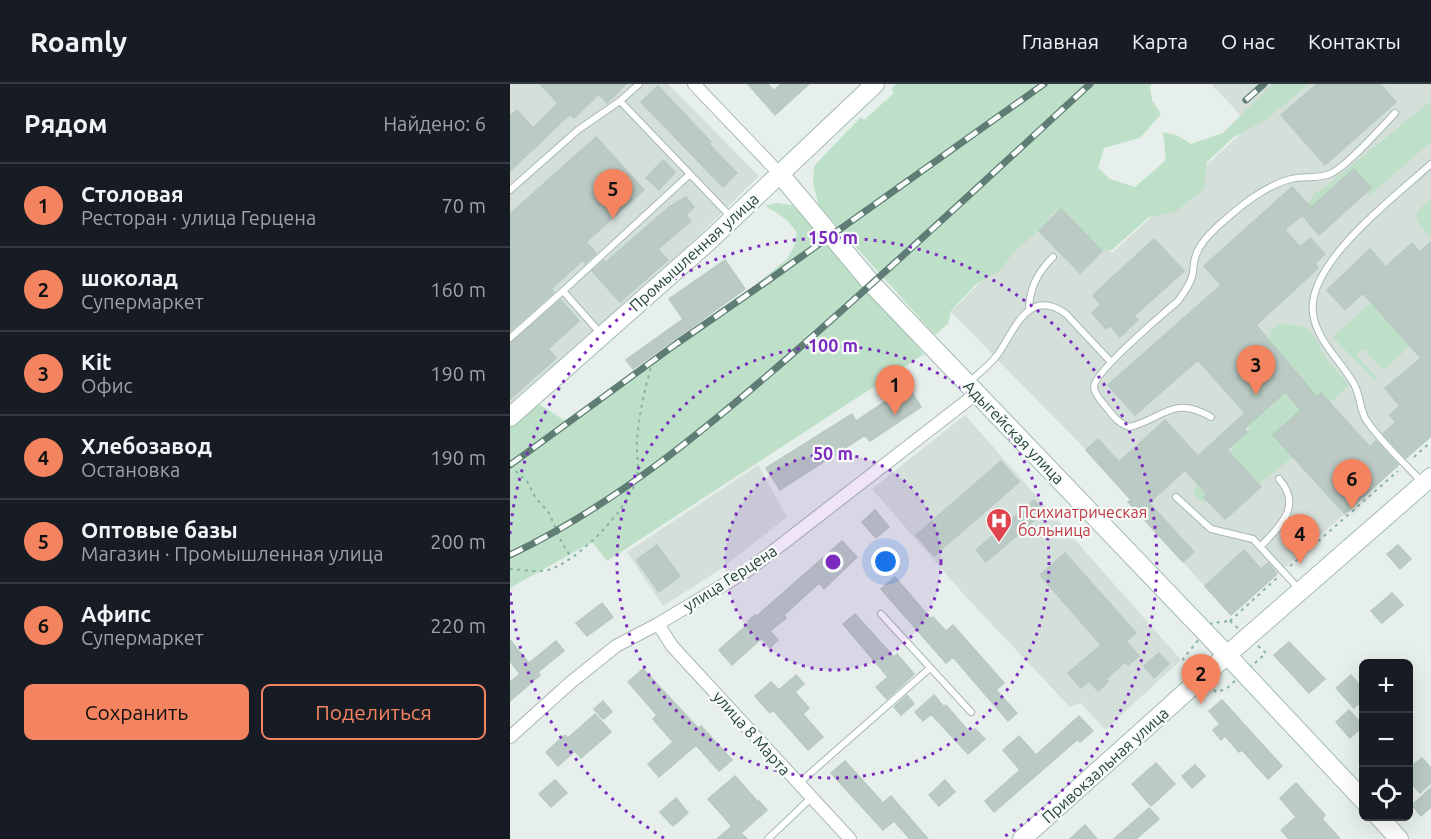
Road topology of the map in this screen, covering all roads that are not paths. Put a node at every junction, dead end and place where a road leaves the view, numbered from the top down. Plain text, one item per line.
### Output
1 (639, 84) edge
2 (694, 84) edge
3 (875, 84) edge
4 (621, 101) junction
5 (1395, 113) dead end
6 (1431, 164) edge
7 (779, 173) junction
8 (690, 174) junction
9 (510, 190) edge
10 (733, 218) junction
11 (1053, 257) dead end
12 (563, 291) junction
13 (1029, 311) junction
14 (603, 335) junction
15 (510, 338) edge
16 (1112, 362) junction
17 (972, 389) junction
18 (510, 417) edge
19 (1210, 417) dead end
20 (1279, 479) dead end
21 (1427, 480) edge
22 (1176, 497) dead end
23 (1261, 546) junction
24 (1301, 591) junction
25 (881, 614) dead end
26 (658, 624) junction
27 (1227, 655) junction
28 (930, 668) junction
29 (971, 712) dead end
30 (510, 737) edge
31 (798, 784) junction
32 (1359, 796) edge
33 (811, 798) junction
34 (1383, 821) edge
35 (768, 839) edge
36 (850, 839) edge
37 (1022, 839) edge
38 (1399, 839) edge

1 - 4 lane
2 - 7 street, Адыгейская улица
3 - 7 main road, Промышленная улица
4 - 8 lane
4 - 9 lane
5 - 16 lane
6 - 21 lane
7 - 10 main road, Промышленная улица
7 - 17 main road, Адыгейская улица
8 - 10 lane
8 - 12 lane
10 - 14 main road, Промышленная улица
11 - 13 lane
12 - 14 lane
12 - 15 lane
13 - 16 lane
13 - 17 lane
14 - 18 main road, Промышленная улица
16 - 19 lane
17 - 26 street, улица Герцена
17 - 27 main road, Адыгейская улица
20 - 23 lane
21 - 24 main road, Привокзальная улица
22 - 23 lane
23 - 24 lane
24 - 27 main road, Привокзальная улица
25 - 28 lane
26 - 30 street, улица Герцена
26 - 31 street, улица 8 Марта
27 - 32 main road, Адыгейская улица
27 - 37 main road, Привокзальная улица
28 - 29 lane
28 - 31 lane
31 - 33 street, улица 8 Марта
33 - 35 lane
33 - 36 street, улица 8 Марта
34 - 38 main road

